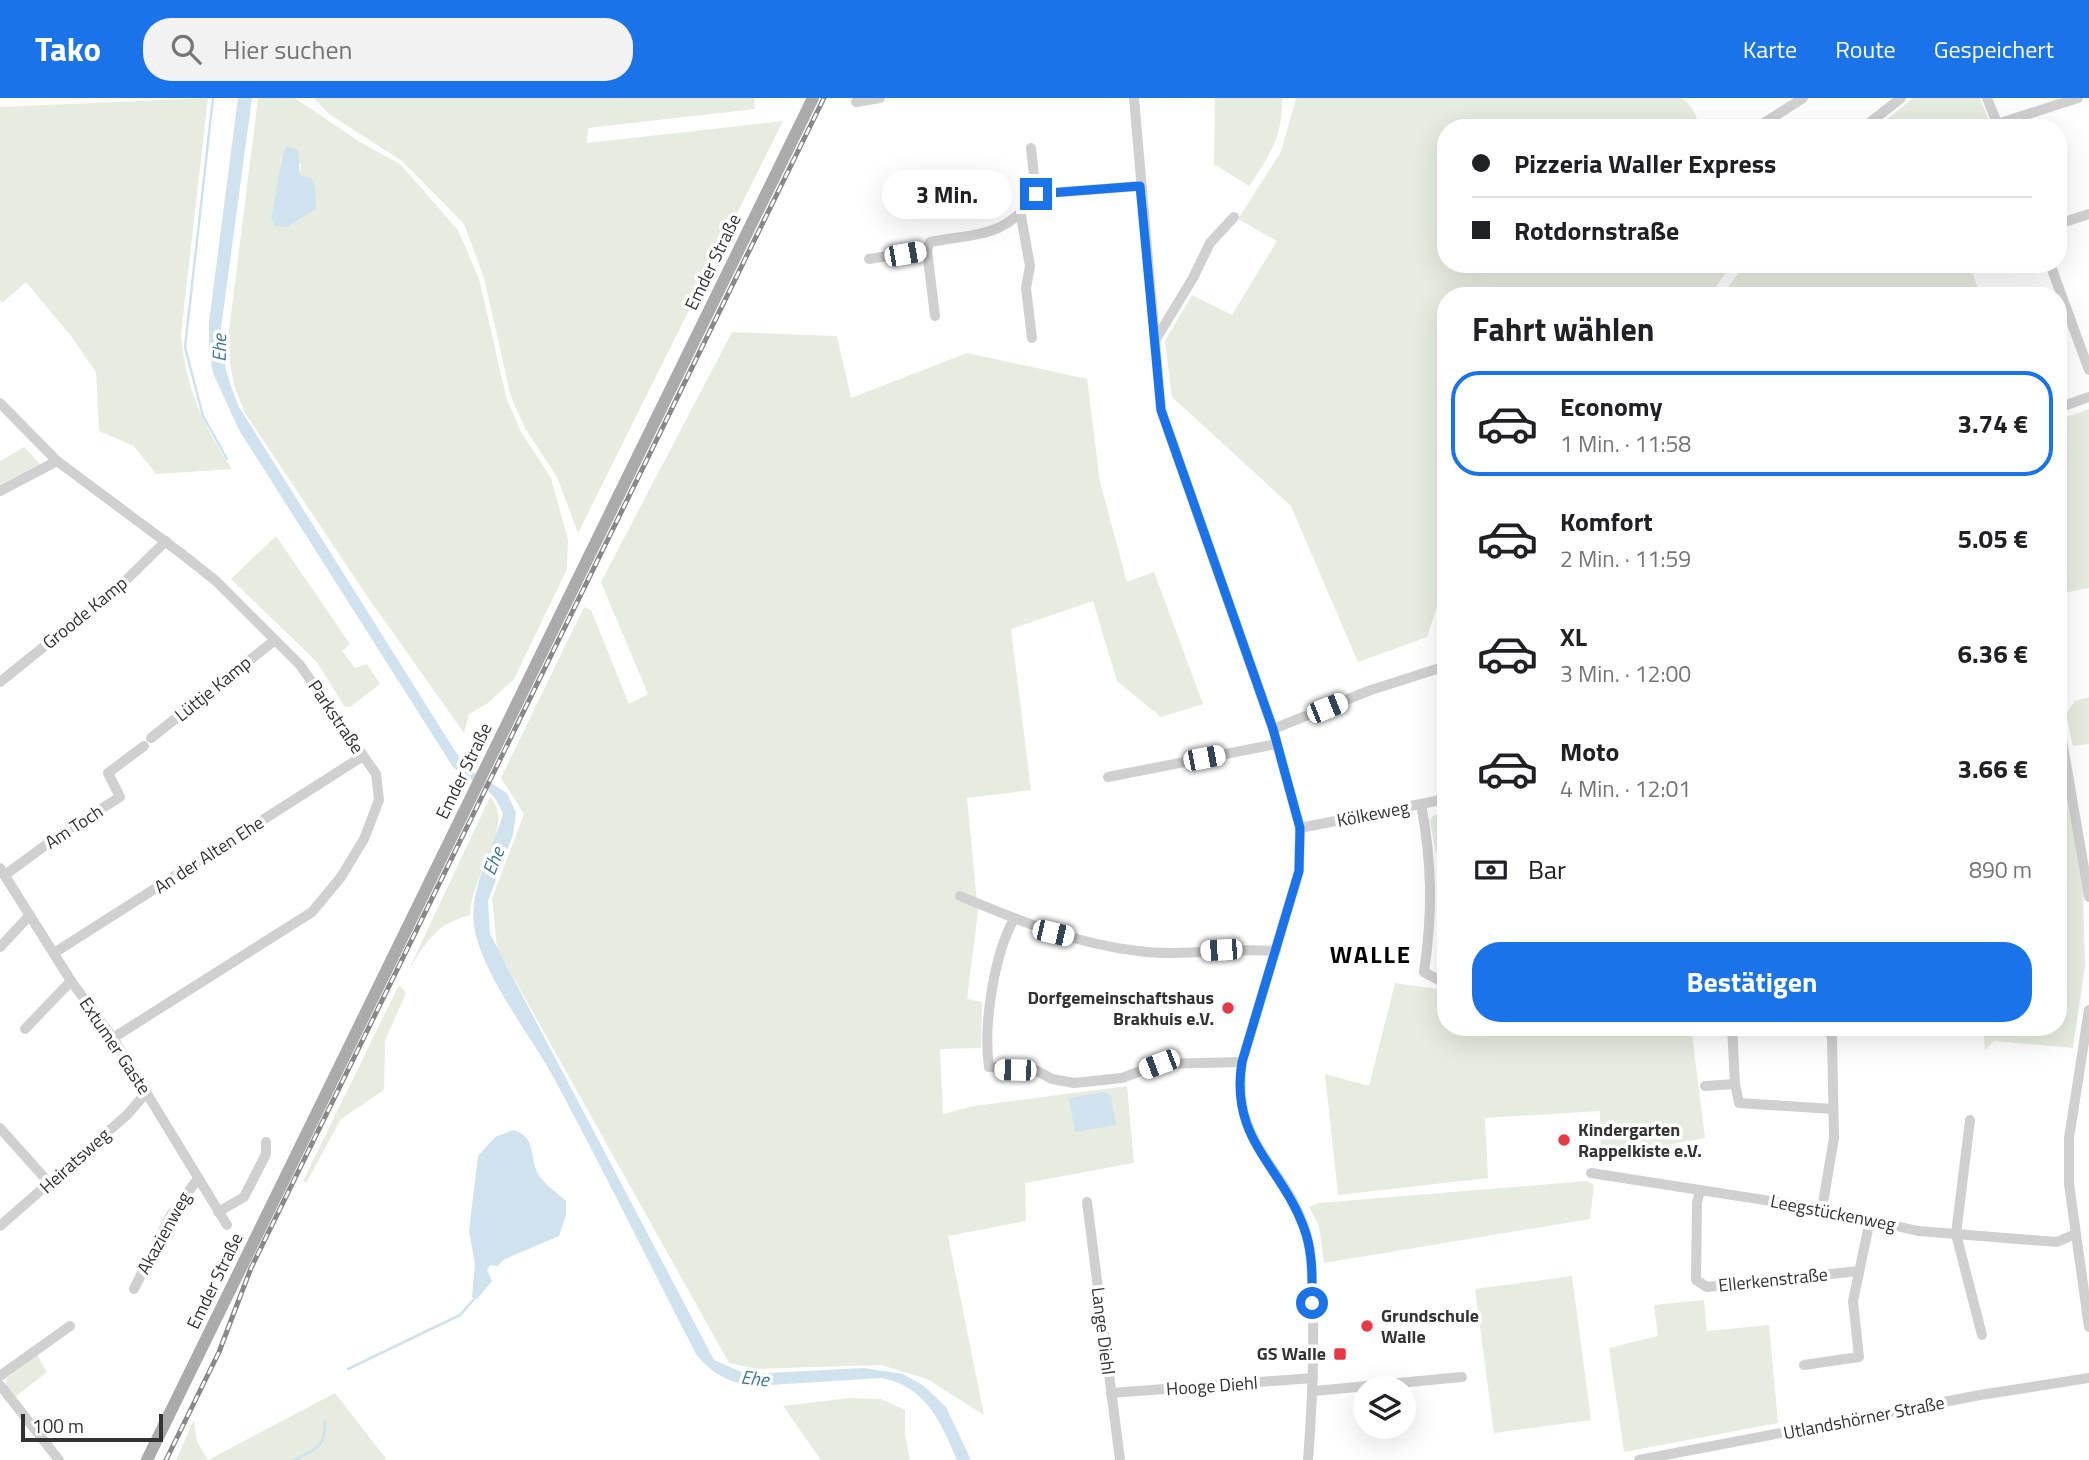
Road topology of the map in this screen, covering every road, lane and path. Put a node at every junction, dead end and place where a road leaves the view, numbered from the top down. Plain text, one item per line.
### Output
1 (813, 98) edge
2 (880, 98) edge
3 (1134, 98) edge
4 (1803, 98) edge
5 (1987, 98) edge
6 (2078, 98) edge
7 (1895, 100) edge
8 (856, 102) dead end
9 (1770, 119) edge
10 (1873, 119) edge
11 (1995, 119) edge
12 (2018, 119) edge
13 (1031, 148) dead end
14 (1140, 186) junction
15 (1036, 194) junction
16 (2089, 214) edge
17 (1021, 216) junction
18 (1234, 217) dead end
19 (2067, 221) edge
20 (927, 250) junction
21 (869, 260) dead end
22 (2067, 310) edge
23 (935, 316) dead end
24 (1032, 338) dead end
25 (1156, 339) junction
26 (2089, 370) edge
27 (2089, 397) edge
28 (0, 403) edge
29 (2067, 405) edge
30 (57, 461) junction
31 (0, 491) edge
32 (166, 541) junction
33 (275, 640) junction
34 (1437, 669) edge
35 (1, 682) edge
36 (1273, 729) junction
37 (148, 742) joint
38 (1276, 744) junction
39 (363, 756) junction
40 (2067, 769) edge
41 (1108, 777) dead end
42 (1437, 801) edge
43 (1421, 804) junction
44 (1300, 828) junction
45 (2, 871) edge
46 (960, 896) dead end
47 (2089, 897) edge
48 (30, 915) junction
49 (1014, 919) junction
50 (0, 947) edge
51 (1276, 951) junction
52 (54, 953) junction
53 (1437, 979) edge
54 (71, 981) junction
55 (2089, 1010) edge
56 (25, 1029) dead end
57 (1732, 1036) edge
58 (1831, 1036) edge
59 (113, 1038) junction
60 (1242, 1062) junction
61 (1735, 1084) junction
62 (1705, 1086) dead end
63 (146, 1093) junction
64 (1833, 1109) junction
65 (1970, 1120) dead end
66 (0, 1128) edge
67 (266, 1142) dead end
68 (1591, 1173) dead end
69 (197, 1180) junction
70 (50, 1184) junction
71 (1700, 1190) junction
72 (1087, 1202) dead end
73 (1822, 1209) junction
74 (218, 1212) junction
75 (1870, 1220) junction
76 (0, 1226) edge
77 (228, 1226) dead end
78 (1956, 1234) junction
79 (2075, 1234) junction
80 (1859, 1271) junction
81 (134, 1289) dead end
82 (69, 1326) dead end
83 (2089, 1327) edge
84 (1982, 1335) dead end
85 (1804, 1365) dead end
86 (0, 1376) edge
87 (1462, 1377) dead end
88 (1313, 1378) junction
89 (2089, 1378) edge
90 (0, 1385) edge
91 (1314, 1391) junction
92 (1111, 1393) junction
93 (59, 1460) edge
94 (147, 1460) edge
95 (1120, 1460) edge
96 (1308, 1460) edge
97 (1639, 1460) edge

1 - 94 main road, Emder Straße
2 - 8 street
3 - 14 street
4 - 9 street
5 - 11 street
6 - 12 street
7 - 10 street
13 - 15 street
14 - 15 street
14 - 25 street
15 - 17 street
16 - 19 street
17 - 20 street
17 - 24 street
18 - 25 street
20 - 21 street
20 - 23 street
22 - 26 street
25 - 36 street
27 - 29 street
28 - 30 street, Parkstraße
30 - 31 street
30 - 32 street, Parkstraße
32 - 33 street, Parkstraße
32 - 35 street, Groode Kamp
33 - 37 street, Lüttje Kamp
33 - 39 street, Parkstraße
34 - 36 street
36 - 38 street
37 - 45 street, Am Toch
38 - 41 street
38 - 44 street
39 - 52 street, An der Alten Ehe
39 - 59 street, Parkstraße
40 - 47 street
42 - 43 street, Kölkeweg
43 - 44 street, Kölkeweg
43 - 53 street
44 - 51 street
45 - 48 street, Extumer Gaste
46 - 49 street
48 - 50 street
48 - 52 street, Extumer Gaste
49 - 51 street
49 - 60 street
51 - 60 street
52 - 54 street, Extumer Gaste
54 - 56 street
54 - 59 street, Extumer Gaste
55 - 79 street
57 - 61 street
58 - 64 street
59 - 63 street, Extumer Gaste
60 - 88 street
61 - 62 street
61 - 64 street
63 - 69 street, Extumer Gaste
63 - 70 street, Heiratsweg
64 - 73 street
65 - 78 street
66 - 70 street
67 - 74 street
68 - 71 street, Leegstückenweg
69 - 74 street, Extumer Gaste
69 - 81 street, Akazienweg
70 - 76 street, Heiratsweg
71 - 73 street, Leegstückenweg
71 - 80 street, Ellerkenstraße
72 - 92 street, Lange Diehl
73 - 75 street, Leegstückenweg
74 - 77 street, Extumer Gaste
75 - 78 street, Leegstückenweg
75 - 80 street
78 - 79 street, Leegstückenweg
78 - 84 street
79 - 83 street
80 - 85 street
82 - 86 street
87 - 91 street
88 - 91 street
88 - 92 street, Hooge Diehl
89 - 97 street, Utlandshörner Straße
90 - 93 street
91 - 96 street
92 - 95 street, Lange Diehl

